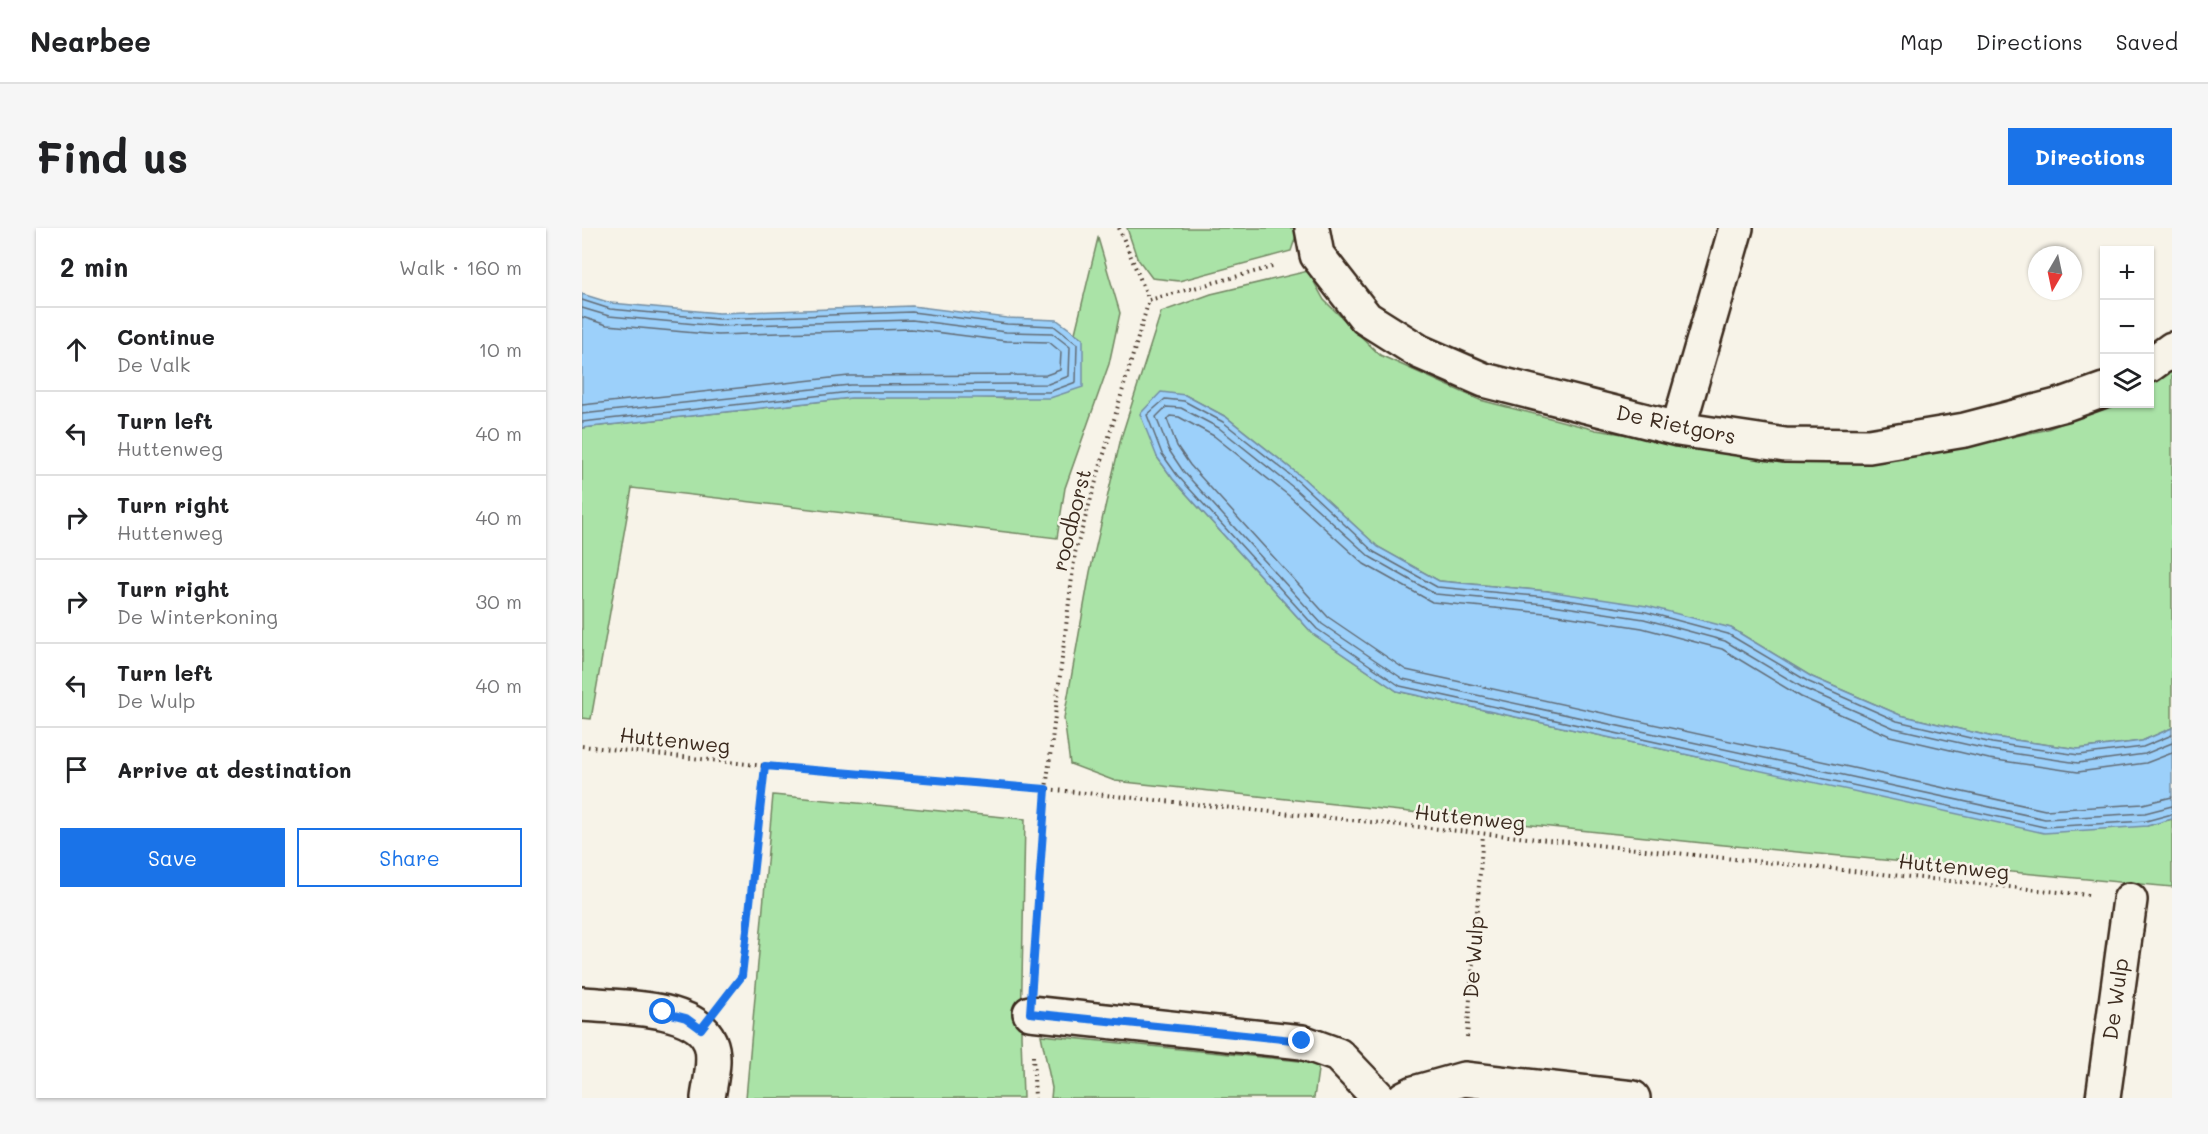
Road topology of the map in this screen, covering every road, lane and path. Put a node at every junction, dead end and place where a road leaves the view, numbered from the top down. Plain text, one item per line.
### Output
1 (1119, 228) edge
2 (1736, 228) edge
3 (1314, 242) edge
4 (1149, 300) junction
5 (2172, 349) edge
6 (2154, 362) edge
7 (2100, 391) edge
8 (1678, 429) junction
9 (582, 746) edge
10 (765, 766) junction
11 (1046, 789) junction
12 (1483, 834) junction
13 (2130, 900) joint
14 (582, 1004) edge
15 (1030, 1013) junction
16 (701, 1029) junction
17 (1464, 1079) junction
18 (708, 1098) edge
19 (1035, 1098) edge
20 (1379, 1098) edge
21 (1404, 1098) edge
22 (1633, 1098) edge
23 (2103, 1098) edge

1 - 4 path
2 - 8 street
3 - 4 path
3 - 8 street, De Rietgors
4 - 11 path, roodborst
5 - 6 street
7 - 8 street, De Rietgors
9 - 10 path, Huttenweg
10 - 11 path, Huttenweg
10 - 16 path
11 - 12 path, Huttenweg
11 - 15 path, roodborst
12 - 13 path, Huttenweg
12 - 17 path, De Wulp
13 - 23 street, De Wulp
14 - 16 street
15 - 19 path, roodborst
15 - 20 street
16 - 18 street
17 - 21 street
17 - 22 street

